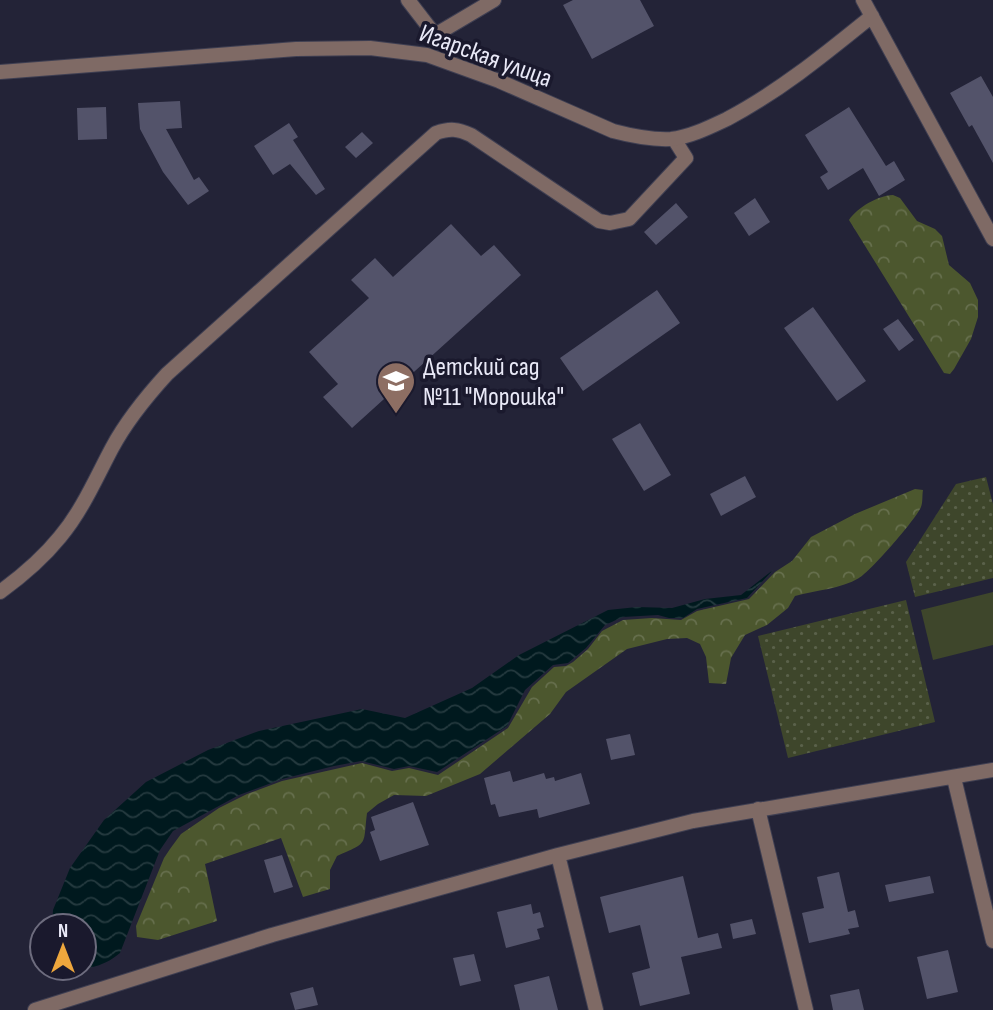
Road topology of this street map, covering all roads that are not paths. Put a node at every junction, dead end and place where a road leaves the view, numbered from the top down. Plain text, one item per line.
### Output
1 (408, 0) edge
2 (494, 0) edge
3 (863, 0) edge
4 (872, 16) junction
5 (435, 35) junction
6 (427, 55) junction
7 (0, 72) edge
8 (674, 139) junction
9 (993, 239) edge
10 (0, 592) edge
11 (993, 770) edge
12 (954, 778) junction
13 (758, 809) junction
14 (558, 855) junction
15 (993, 941) edge
16 (35, 1010) edge
17 (596, 1010) edge
18 (806, 1010) edge

1 - 5 street
2 - 5 street
3 - 4 street
4 - 8 street, Игарская улица
4 - 9 street
5 - 6 street
6 - 7 street, Игарская улица
6 - 8 street, Игарская улица
8 - 10 street
11 - 12 street
12 - 13 street
12 - 15 street
13 - 14 street
13 - 18 street
14 - 16 street
14 - 17 street

